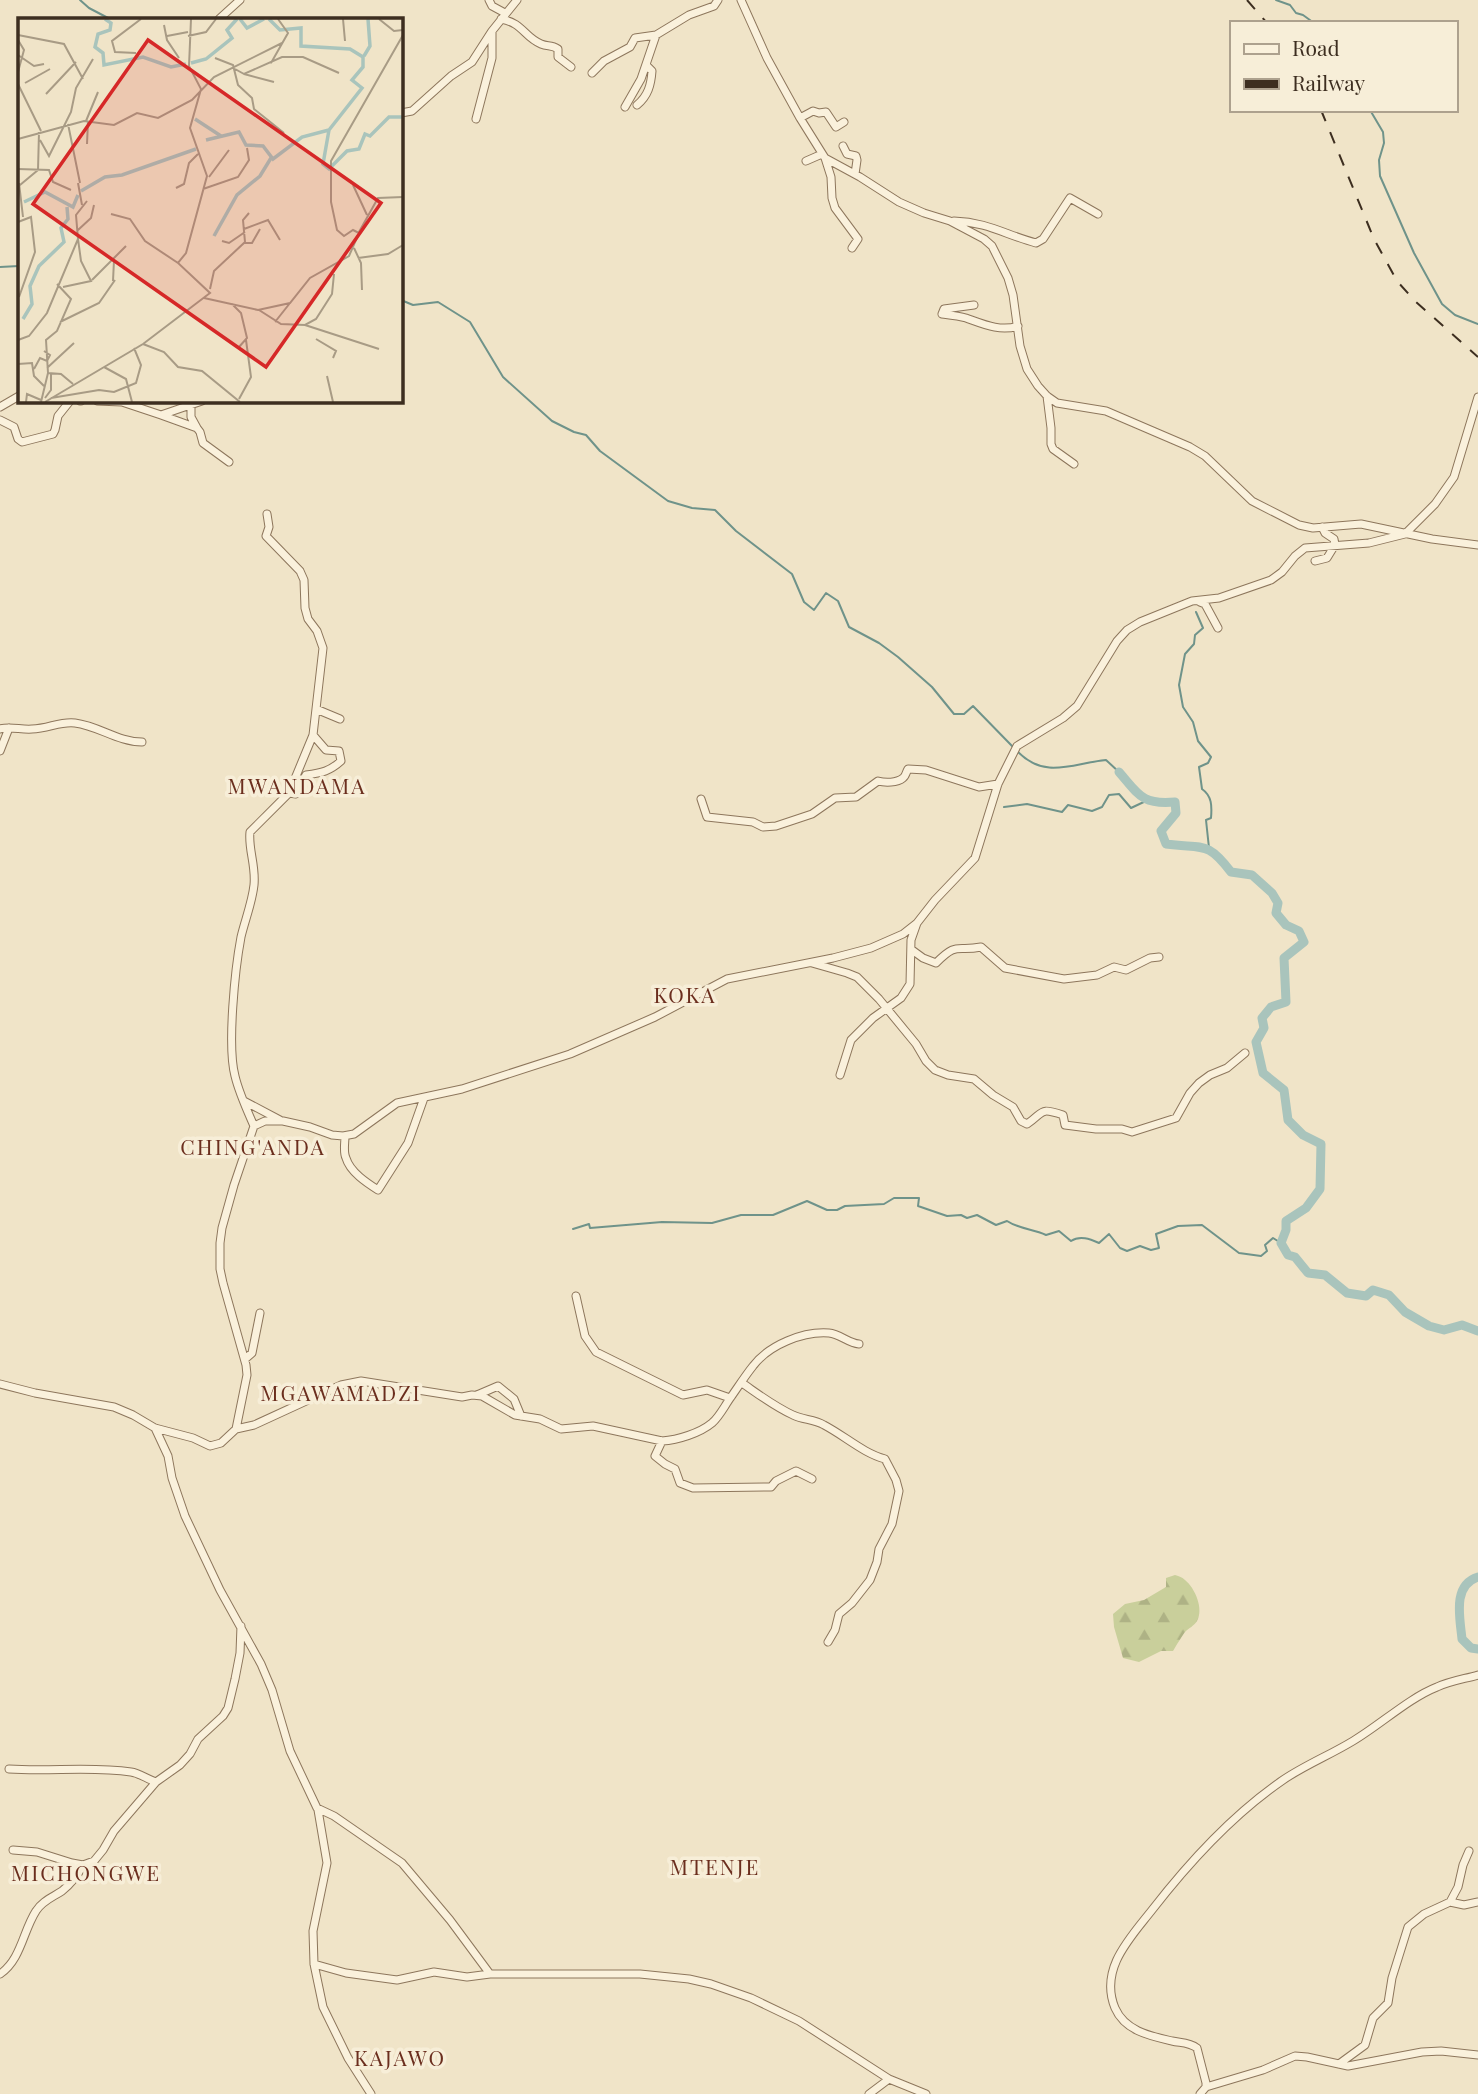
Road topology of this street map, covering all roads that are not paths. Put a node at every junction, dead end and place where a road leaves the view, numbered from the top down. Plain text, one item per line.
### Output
1 (240, 0) edge
2 (489, 0) edge
3 (517, 0) edge
4 (718, 0) edge
5 (741, 0) edge
6 (503, 16) junction
7 (220, 18) edge
8 (492, 31) junction
9 (656, 35) junction
10 (646, 65) junction
11 (571, 67) dead end
12 (592, 73) dead end
13 (637, 105) dead end
14 (625, 107) dead end
15 (402, 113) edge
16 (800, 118) junction
17 (477, 119) dead end
18 (844, 122) dead end
19 (843, 146) dead end
20 (824, 156) junction
21 (806, 161) dead end
22 (855, 174) junction
23 (1098, 214) dead end
24 (950, 221) junction
25 (852, 248) dead end
26 (974, 305) dead end
27 (1018, 326) junction
28 (1047, 396) junction
29 (18, 397) edge
30 (1478, 397) edge
31 (69, 402) edge
32 (122, 402) edge
33 (196, 402) edge
34 (191, 405) junction
35 (0, 407) edge
36 (160, 415) junction
37 (0, 420) edge
38 (197, 428) junction
39 (229, 462) dead end
40 (1074, 464) dead end
41 (267, 514) dead end
42 (1322, 527) junction
43 (1405, 534) junction
44 (1335, 545) junction
45 (1478, 545) edge
46 (1315, 561) dead end
47 (1192, 601) junction
48 (1218, 628) dead end
49 (316, 709) junction
50 (340, 719) dead end
51 (9, 728) junction
52 (0, 729) edge
53 (313, 735) junction
54 (142, 742) dead end
55 (0, 751) edge
56 (998, 783) junction
57 (289, 793) junction
58 (701, 799) dead end
59 (917, 923) junction
60 (912, 950) junction
61 (1159, 957) dead end
62 (811, 963) junction
63 (886, 1009) junction
64 (1245, 1054) dead end
65 (839, 1074) dead end
66 (424, 1098) junction
67 (243, 1100) junction
68 (283, 1121) junction
69 (254, 1126) junction
70 (345, 1136) junction
71 (576, 1296) dead end
72 (260, 1312) dead end
73 (859, 1344) dead end
74 (245, 1359) junction
75 (742, 1383) junction
76 (0, 1384) edge
77 (477, 1395) junction
78 (730, 1398) junction
79 (521, 1416) junction
80 (155, 1428) junction
81 (236, 1429) junction
82 (662, 1441) junction
83 (813, 1479) dead end
84 (241, 1625) junction
85 (828, 1642) dead end
86 (1478, 1675) edge
87 (9, 1769) dead end
88 (156, 1782) junction
89 (318, 1810) junction
90 (13, 1850) dead end
91 (1469, 1850) dead end
92 (83, 1864) junction
93 (1450, 1902) junction
94 (1478, 1902) edge
95 (314, 1964) junction
96 (490, 1973) junction
97 (0, 1974) edge
98 (1478, 2055) edge
99 (1338, 2065) junction
100 (889, 2079) junction
101 (1206, 2087) junction
102 (371, 2094) edge
103 (869, 2094) edge
104 (926, 2094) edge
105 (1200, 2094) edge

1 - 7 street
2 - 6 street
3 - 6 street
4 - 9 street
5 - 16 street
6 - 8 street
6 - 11 street
8 - 15 street
8 - 17 street
9 - 10 street
9 - 12 street
10 - 13 street
10 - 14 street
16 - 18 street
16 - 20 street
19 - 22 street
20 - 21 street
20 - 22 street
20 - 25 street
22 - 24 street
23 - 24 street
24 - 27 street
26 - 27 street
27 - 28 street
28 - 40 street
28 - 42 street
29 - 35 street
30 - 43 street
31 - 37 street
32 - 36 street
33 - 34 street
34 - 36 street
34 - 38 street
36 - 38 street
38 - 39 street
41 - 49 street
42 - 43 street
42 - 44 street
43 - 44 street
43 - 45 street
44 - 46 street
44 - 47 street
47 - 48 street
47 - 56 street
49 - 50 street
49 - 53 street
51 - 52 street
51 - 54 street
51 - 55 street
53 - 57 street
53 - 57 street
56 - 58 street
56 - 59 street
57 - 67 street
59 - 60 street
59 - 62 street
60 - 61 street
60 - 63 street
62 - 63 street
62 - 66 street
63 - 64 street
63 - 65 street
66 - 70 street
66 - 70 street
67 - 68 street
67 - 69 street
68 - 69 street
68 - 70 street
69 - 74 street
71 - 78 street
72 - 74 street
73 - 75 street
74 - 81 street
75 - 78 street
75 - 85 street
76 - 80 street
77 - 79 street
77 - 79 street
77 - 81 street
78 - 82 street
79 - 82 street
80 - 81 street
80 - 84 street
82 - 83 street
84 - 88 street
84 - 89 street
86 - 101 street
87 - 88 street
88 - 92 street
89 - 95 street
89 - 96 street
90 - 92 street
91 - 93 street
92 - 97 street
93 - 94 street
93 - 99 street
95 - 96 street
95 - 102 street
96 - 100 street
98 - 99 street
99 - 101 street
100 - 103 street
100 - 104 street
101 - 105 street

